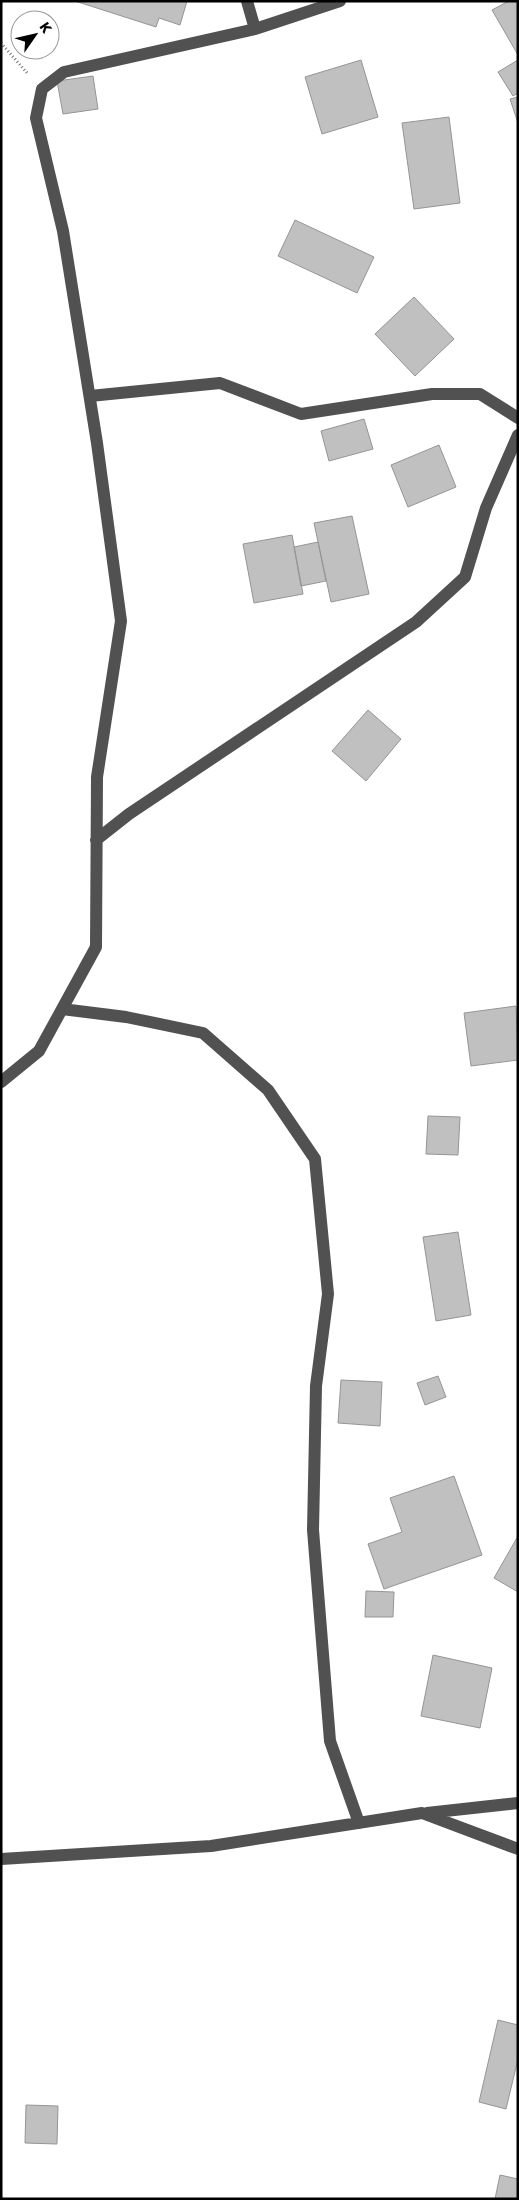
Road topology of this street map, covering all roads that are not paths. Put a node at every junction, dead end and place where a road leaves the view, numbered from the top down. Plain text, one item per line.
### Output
1 (247, 1) edge
2 (340, 1) edge
3 (256, 29) junction
4 (90, 396) junction
5 (518, 418) edge
6 (518, 435) edge
7 (96, 840) junction
8 (62, 1009) junction
9 (1, 1082) edge
10 (518, 1803) edge
11 (422, 1813) junction
12 (359, 1823) junction
13 (518, 1849) edge
14 (1, 1858) edge

1 - 3 street
2 - 3 street
3 - 4 street
4 - 5 street
4 - 7 street
6 - 7 street
7 - 8 street
8 - 9 street
8 - 12 street
10 - 11 street
11 - 12 street
11 - 13 street
12 - 14 street

